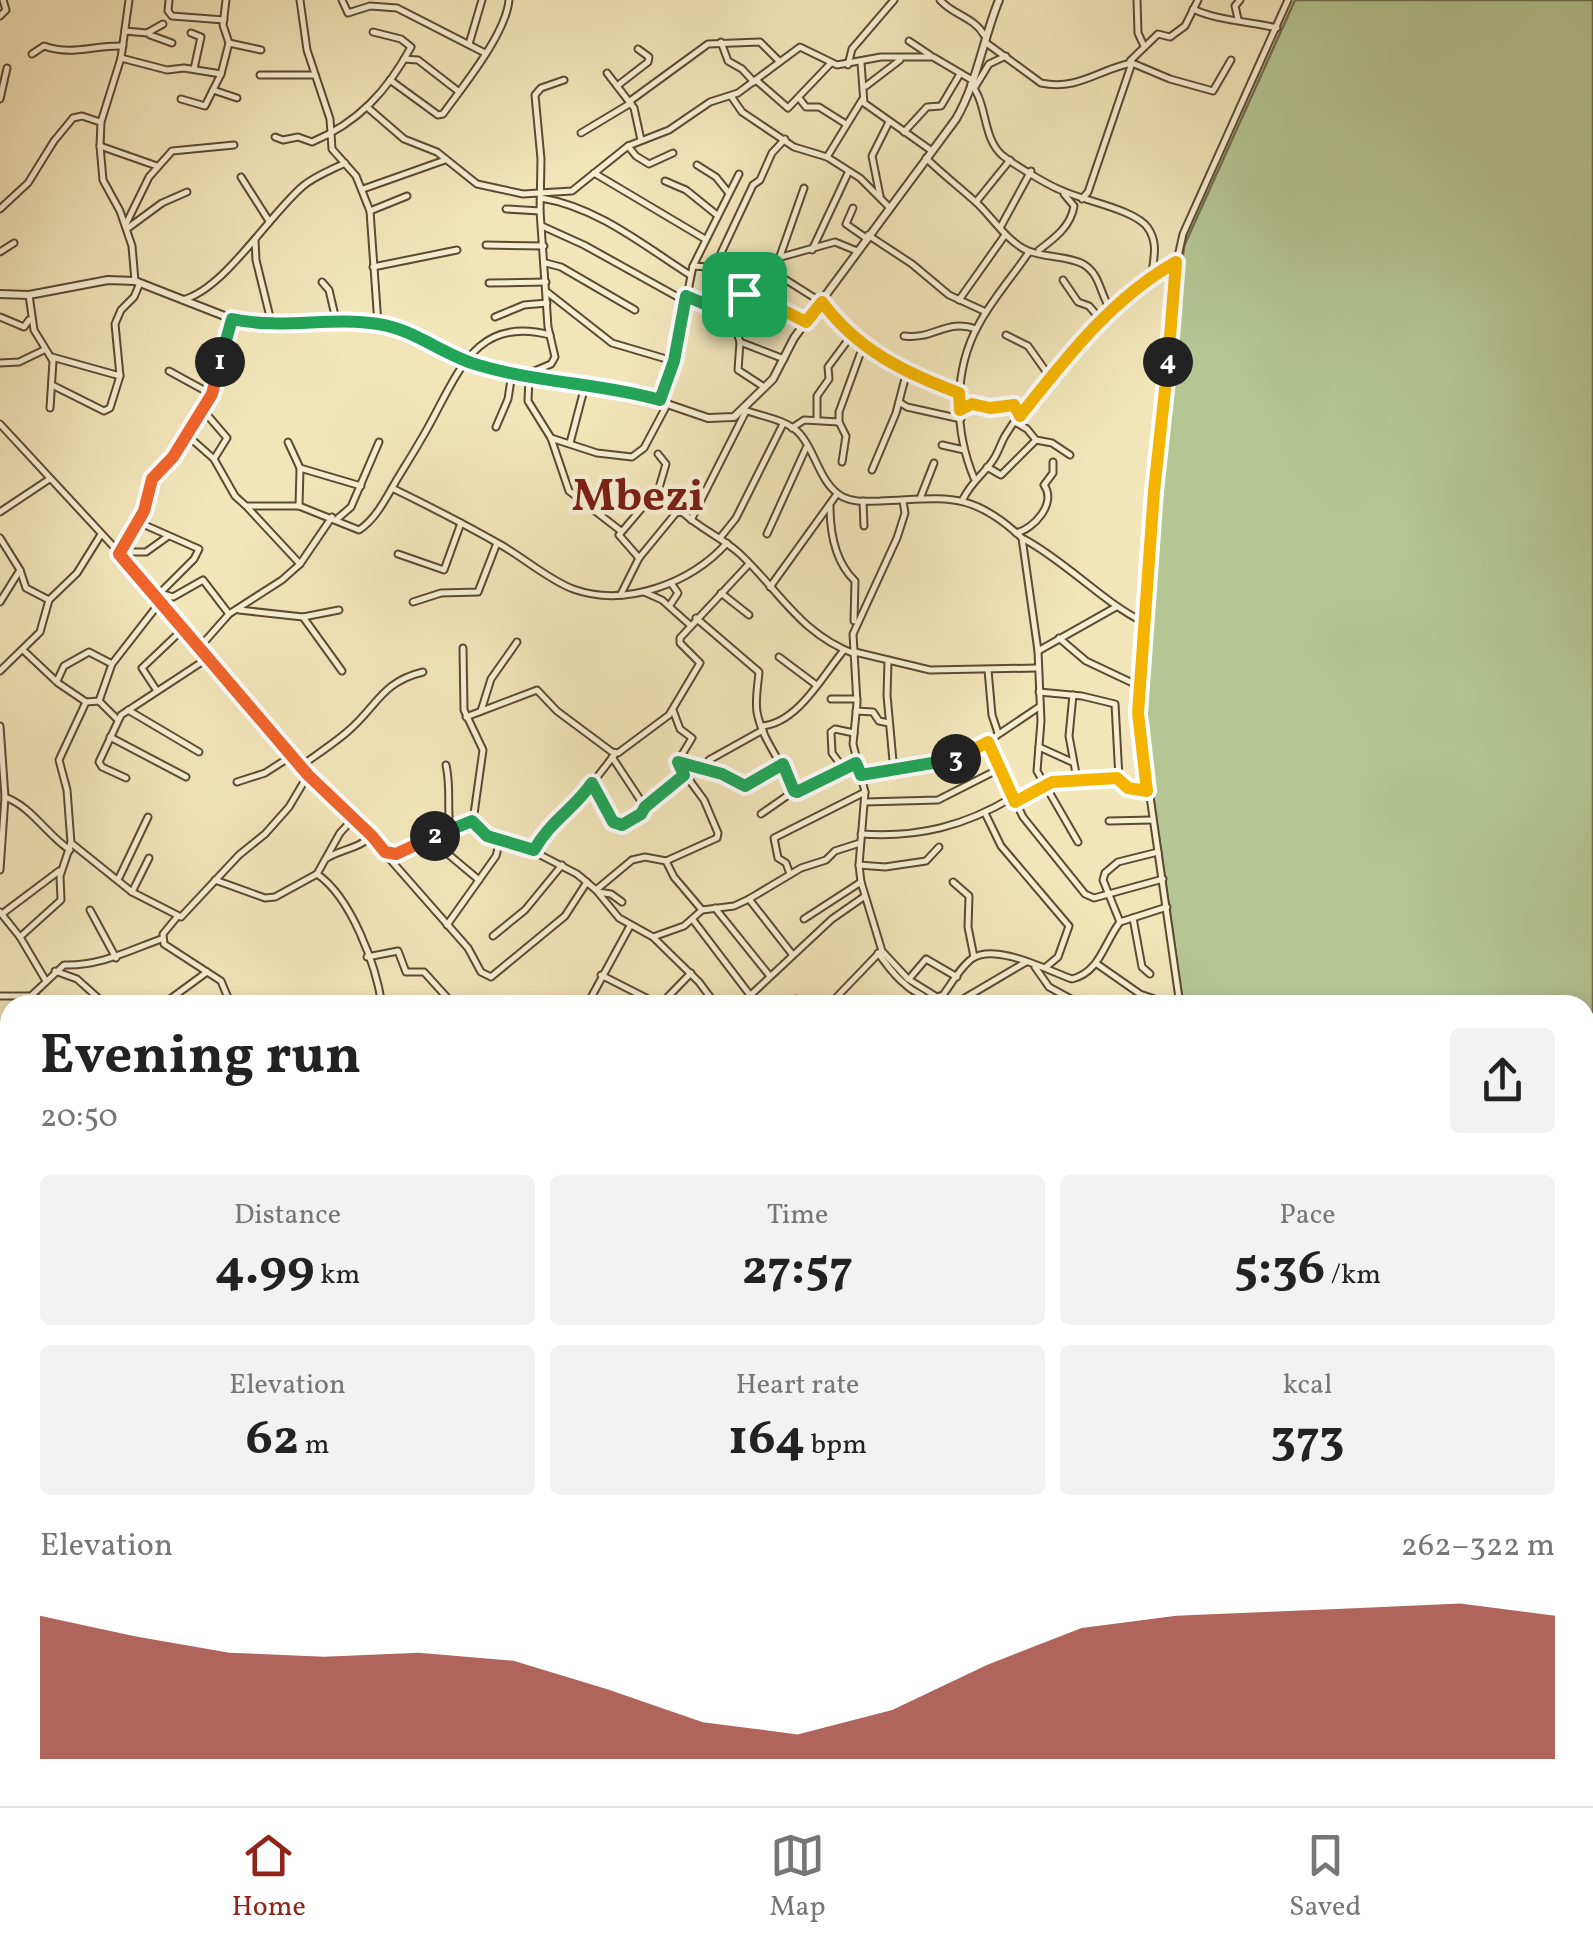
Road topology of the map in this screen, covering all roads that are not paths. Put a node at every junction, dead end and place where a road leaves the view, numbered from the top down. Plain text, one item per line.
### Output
1 (3, 0) edge
2 (129, 0) edge
3 (169, 0) edge
4 (226, 0) edge
5 (300, 0) edge
6 (342, 0) edge
7 (482, 0) edge
8 (509, 0) edge
9 (894, 0) edge
10 (940, 0) edge
11 (998, 0) edge
12 (1137, 0) edge
13 (1198, 0) edge
14 (1240, 0) edge
15 (1285, 1) edge
16 (370, 3) edge
17 (1192, 8) junction
18 (0, 16) edge
19 (224, 20) junction
20 (1238, 20) junction
21 (162, 24) dead end
22 (1277, 28) junction
23 (125, 30) junction
24 (191, 32) dead end
25 (373, 32) dead end
26 (147, 33) junction
27 (984, 37) junction
28 (909, 41) dead end
29 (721, 42) junction
30 (172, 43) dead end
31 (229, 43) junction
32 (469, 44) junction
33 (123, 46) junction
34 (1144, 46) junction
35 (638, 49) dead end
36 (261, 50) dead end
37 (485, 53) junction
38 (32, 54) dead end
39 (1006, 56) junction
40 (933, 57) junction
41 (121, 58) junction
42 (903, 58) junction
43 (404, 59) junction
44 (1231, 60) dead end
45 (779, 61) junction
46 (1130, 63) junction
47 (830, 64) junction
48 (862, 64) junction
49 (848, 65) junction
50 (7, 68) dead end
51 (194, 69) junction
52 (607, 72) dead end
53 (220, 74) junction
54 (960, 74) junction
55 (260, 75) dead end
56 (314, 75) junction
57 (390, 80) junction
58 (564, 80) dead end
59 (754, 81) junction
60 (973, 84) junction
61 (617, 86) junction
62 (865, 87) junction
63 (213, 90) junction
64 (458, 92) junction
65 (731, 96) junction
66 (237, 98) dead end
67 (799, 98) junction
68 (181, 99) dead end
69 (0, 100) edge
70 (862, 100) junction
71 (631, 102) junction
72 (367, 107) junction
73 (890, 121) junction
74 (100, 122) junction
75 (846, 124) junction
76 (581, 132) dead end
77 (904, 132) junction
78 (331, 134) junction
79 (275, 137) dead end
80 (785, 139) junction
81 (641, 140) junction
82 (234, 145) dead end
83 (100, 146) junction
84 (628, 146) junction
85 (673, 153) dead end
86 (929, 155) junction
87 (827, 157) junction
88 (446, 160) junction
89 (1010, 160) junction
90 (345, 163) junction
91 (697, 164) dead end
92 (157, 166) junction
93 (1031, 171) junction
94 (848, 173) junction
95 (594, 174) junction
96 (739, 174) dead end
97 (241, 177) dead end
98 (665, 181) dead end
99 (804, 188) dead end
100 (363, 189) junction
101 (1062, 191) junction
102 (187, 192) dead end
103 (728, 192) junction
104 (541, 195) junction
105 (407, 196) dead end
106 (881, 199) junction
107 (1082, 199) junction
108 (976, 202) junction
109 (889, 207) junction
110 (853, 208) dead end
111 (0, 209) edge
112 (506, 209) dead end
113 (370, 210) junction
114 (540, 211) junction
115 (717, 215) junction
116 (269, 221) junction
117 (127, 226) junction
118 (542, 226) junction
119 (1000, 228) junction
120 (1005, 234) junction
121 (867, 236) junction
122 (255, 237) junction
123 (705, 239) junction
124 (14, 244) dead end
125 (486, 245) dead end
126 (544, 246) junction
127 (457, 250) dead end
128 (812, 250) junction
129 (857, 251) junction
130 (0, 252) edge
131 (1033, 252) junction
132 (779, 260) junction
133 (1176, 262) junction
134 (546, 264) junction
135 (761, 264) junction
136 (694, 266) junction
137 (374, 267) junction
138 (714, 268) junction
139 (738, 269) junction
140 (690, 275) junction
141 (1152, 275) junction
142 (1063, 280) dead end
143 (138, 282) junction
144 (322, 282) dead end
145 (546, 282) junction
146 (489, 283) dead end
147 (736, 288) junction
148 (547, 292) junction
149 (0, 294) edge
150 (29, 295) junction
151 (686, 299) junction
152 (959, 300) junction
153 (180, 301) junction
154 (547, 302) junction
155 (822, 302) junction
156 (634, 310) dead end
157 (1111, 310) junction
158 (986, 312) junction
159 (728, 314) junction
160 (0, 316) edge
161 (494, 316) dead end
162 (30, 318) junction
163 (232, 319) junction
164 (1102, 320) junction
165 (806, 322) junction
166 (338, 324) junction
167 (378, 324) junction
168 (272, 325) junction
169 (976, 329) junction
170 (550, 334) junction
171 (1006, 335) dead end
172 (851, 336) junction
173 (904, 336) dead end
174 (740, 342) junction
175 (863, 346) junction
176 (44, 349) junction
177 (52, 357) junction
178 (784, 358) junction
179 (463, 360) junction
180 (674, 361) junction
181 (0, 363) edge
182 (169, 371) dead end
183 (907, 371) junction
184 (512, 373) junction
185 (120, 376) junction
186 (526, 377) junction
187 (1050, 377) junction
188 (585, 383) junction
189 (52, 386) junction
190 (766, 388) junction
191 (959, 393) junction
192 (212, 394) junction
193 (664, 401) junction
194 (899, 402) junction
195 (50, 408) dead end
196 (203, 409) junction
197 (960, 410) junction
198 (745, 411) junction
199 (1020, 416) junction
200 (961, 418) junction
201 (816, 419) junction
202 (839, 422) junction
203 (1015, 422) junction
204 (783, 424) junction
205 (496, 426) dead end
206 (792, 428) junction
207 (2, 429) edge
208 (188, 436) junction
209 (551, 438) junction
210 (1036, 440) junction
211 (288, 442) dead end
212 (379, 442) dead end
213 (570, 444) junction
214 (807, 445) junction
215 (942, 446) dead end
216 (964, 450) junction
217 (658, 454) dead end
218 (1070, 455) dead end
219 (214, 459) junction
220 (842, 462) dead end
221 (1053, 462) dead end
222 (934, 463) dead end
223 (987, 467) junction
224 (300, 468) junction
225 (872, 470) dead end
226 (974, 479) junction
227 (48, 480) junction
228 (361, 486) junction
229 (392, 488) junction
230 (838, 494) junction
231 (921, 496) junction
232 (963, 500) junction
233 (903, 501) junction
234 (863, 502) junction
235 (246, 506) junction
236 (299, 506) junction
237 (830, 506) junction
238 (0, 512) edge
239 (334, 518) junction
240 (691, 521) junction
241 (138, 522) junction
242 (462, 524) junction
243 (864, 526) dead end
244 (621, 530) junction
245 (768, 534) dead end
246 (100, 535) junction
247 (1019, 535) junction
248 (169, 536) junction
249 (0, 538) edge
250 (720, 538) junction
251 (497, 542) junction
252 (727, 543) junction
253 (120, 552) junction
254 (398, 554) dead end
255 (639, 558) junction
256 (300, 564) junction
257 (749, 564) junction
258 (20, 570) junction
259 (670, 582) junction
260 (770, 587) junction
261 (642, 591) junction
262 (721, 593) junction
263 (621, 594) junction
264 (159, 596) junction
265 (49, 600) junction
266 (0, 602) edge
267 (413, 602) dead end
268 (670, 606) junction
269 (1116, 607) junction
270 (339, 610) dead end
271 (232, 612) junction
272 (749, 615) dead end
273 (304, 617) junction
274 (696, 618) junction
275 (690, 624) junction
276 (1145, 624) junction
277 (183, 628) junction
278 (854, 628) junction
279 (1059, 638) junction
280 (517, 642) dead end
281 (198, 648) junction
282 (463, 648) dead end
283 (23, 650) junction
284 (844, 650) junction
285 (1038, 651) junction
286 (855, 653) junction
287 (779, 657) dead end
288 (208, 658) junction
289 (888, 661) junction
290 (112, 664) junction
291 (1036, 668) junction
292 (0, 670) edge
293 (988, 670) junction
294 (342, 671) dead end
295 (423, 672) dead end
296 (56, 682) junction
297 (815, 684) junction
298 (1140, 686) junction
299 (157, 691) junction
300 (1039, 692) junction
301 (1073, 695) junction
302 (831, 699) dead end
303 (857, 699) junction
304 (99, 701) junction
305 (86, 702) junction
306 (1039, 706) junction
307 (128, 710) junction
308 (673, 710) junction
309 (856, 711) junction
310 (480, 712) junction
311 (466, 717) junction
312 (117, 719) junction
313 (889, 722) junction
314 (0, 726) edge
315 (763, 728) junction
316 (854, 733) junction
317 (998, 733) junction
318 (110, 737) junction
319 (988, 742) junction
320 (1039, 746) junction
321 (199, 752) dead end
322 (614, 755) junction
323 (292, 756) junction
324 (678, 762) junction
325 (1072, 762) junction
326 (856, 763) junction
327 (446, 764) dead end
328 (783, 764) junction
329 (300, 766) junction
330 (844, 769) junction
331 (999, 769) junction
332 (706, 772) junction
333 (894, 772) junction
334 (308, 775) junction
335 (684, 775) junction
336 (861, 775) junction
337 (186, 777) dead end
338 (126, 778) dead end
339 (1119, 778) junction
340 (1077, 780) junction
341 (236, 782) dead end
342 (592, 783) junction
343 (1044, 784) junction
344 (794, 791) junction
345 (1147, 791) junction
346 (865, 792) junction
347 (5, 797) junction
348 (1014, 800) junction
349 (865, 802) junction
350 (645, 807) junction
351 (985, 813) junction
352 (761, 814) dead end
353 (148, 817) dead end
354 (353, 819) junction
355 (1152, 820) junction
356 (472, 821) junction
357 (1108, 821) dead end
358 (450, 828) junction
359 (862, 834) junction
360 (372, 836) junction
361 (500, 840) junction
362 (1078, 842) dead end
363 (860, 843) junction
364 (418, 844) junction
365 (71, 847) junction
366 (939, 847) dead end
367 (534, 850) junction
368 (385, 852) junction
369 (1158, 852) junction
370 (149, 858) dead end
371 (326, 858) junction
372 (666, 861) junction
373 (562, 865) junction
374 (859, 865) junction
375 (62, 869) junction
376 (0, 870) edge
377 (317, 874) junction
378 (790, 874) junction
379 (1163, 879) junction
380 (118, 880) junction
381 (214, 880) junction
382 (479, 880) junction
383 (586, 882) junction
384 (861, 882) junction
385 (953, 882) dead end
386 (597, 891) junction
387 (132, 892) junction
388 (1109, 892) junction
389 (864, 896) junction
390 (749, 899) junction
391 (622, 902) dead end
392 (1168, 907) junction
393 (716, 908) junction
394 (90, 910) dead end
395 (702, 910) junction
396 (1, 913) edge
397 (177, 917) junction
398 (1133, 918) junction
399 (804, 919) dead end
400 (693, 920) junction
401 (1120, 922) junction
402 (446, 925) junction
403 (630, 926) junction
404 (493, 936) dead end
405 (20, 937) junction
406 (653, 937) junction
407 (162, 938) junction
408 (880, 952) junction
409 (792, 954) junction
410 (368, 957) junction
411 (974, 957) junction
412 (116, 958) junction
413 (1026, 962) junction
414 (1097, 964) junction
415 (1034, 965) junction
416 (1046, 967) junction
417 (55, 970) junction
418 (208, 972) junction
419 (690, 973) junction
420 (770, 974) junction
421 (1150, 974) dead end
422 (601, 975) junction
423 (957, 977) junction
424 (908, 979) junction
425 (46, 980) junction
426 (972, 994) edge
427 (32, 995) edge
428 (95, 995) edge
429 (176, 995) edge
430 (228, 995) edge
431 (379, 995) edge
432 (445, 995) edge
433 (592, 995) edge
434 (640, 995) edge
435 (669, 995) edge
436 (707, 995) edge
437 (750, 995) joint
438 (839, 995) edge
439 (924, 995) edge
440 (934, 995) edge
441 (943, 995) edge
442 (1059, 995) edge
443 (1143, 995) edge
444 (1179, 995) edge

1 - 18 street
2 - 23 street
3 - 19 street
4 - 19 street
5 - 56 street
6 - 16 street
7 - 32 street
8 - 37 street
9 - 49 street
10 - 27 street
11 - 27 street
12 - 34 street
13 - 17 street
14 - 20 street
15 - 22 street
16 - 32 street
17 - 20 street
17 - 34 street
19 - 31 street
20 - 22 street
21 - 26 street
22 - 133 street
23 - 26 street
23 - 33 street
24 - 51 street
25 - 43 street
26 - 30 street
27 - 39 street
27 - 60 street
28 - 40 street
29 - 45 street
29 - 59 street
29 - 71 street
31 - 36 street
31 - 53 street
32 - 37 street
33 - 38 street
33 - 41 street
34 - 46 street
35 - 61 street
37 - 64 street
39 - 46 street
39 - 60 street
40 - 42 street
40 - 54 street
41 - 51 street
41 - 74 street
42 - 48 street
42 - 62 street
43 - 57 street
43 - 64 street
44 - 46 street
45 - 47 street
45 - 59 street
46 - 107 street
47 - 49 street
47 - 67 street
48 - 49 street
48 - 62 street
50 - 69 street
51 - 53 street
52 - 61 street
53 - 63 street
54 - 60 street
54 - 77 street
55 - 56 street
56 - 78 street
57 - 64 street
57 - 72 street
58 - 104 street
59 - 65 street
59 - 67 street
60 - 86 street
60 - 89 street
61 - 71 street
62 - 70 street
63 - 66 street
63 - 68 street
65 - 80 street
65 - 81 street
67 - 75 street
70 - 73 street
70 - 75 street
71 - 76 street
71 - 81 street
72 - 78 street
72 - 88 street
73 - 77 street
73 - 106 street
74 - 83 street
74 - 111 street
75 - 87 street
77 - 86 street
78 - 79 street
78 - 90 street
80 - 87 street
80 - 138 street
81 - 84 street
82 - 92 street
83 - 92 street
83 - 117 street
84 - 85 street
84 - 95 street
86 - 108 street
86 - 109 street
87 - 94 street
88 - 100 street
88 - 104 street
89 - 93 street
89 - 108 street
90 - 100 street
90 - 116 street
91 - 103 street
92 - 117 street
93 - 101 street
93 - 119 street
94 - 106 street
94 - 128 street
95 - 104 street
95 - 123 street
96 - 103 street
97 - 116 street
98 - 115 street
99 - 132 street
100 - 113 street
101 - 107 street
101 - 131 street
102 - 117 street
103 - 115 street
104 - 114 street
104 - 140 street
105 - 113 street
106 - 109 street
107 - 141 street
108 - 119 street
109 - 121 street
110 - 121 street
112 - 114 street
113 - 137 street
114 - 118 street
115 - 123 street
116 - 122 street
117 - 143 street
118 - 126 street
118 - 151 street
119 - 120 street
120 - 131 street
120 - 152 street
121 - 129 street
121 - 152 street
122 - 153 street
122 - 168 street
123 - 136 street
124 - 130 street
125 - 126 street
126 - 134 street
127 - 137 street
128 - 129 street
128 - 132 street
129 - 155 street
131 - 157 street
131 - 158 street
132 - 135 street
133 - 141 street
133 - 276 street
134 - 145 street
134 - 156 street
135 - 139 street
135 - 155 street
136 - 138 street
136 - 140 street
137 - 167 street
138 - 139 street
139 - 147 street
140 - 151 street
141 - 157 street
142 - 164 street
143 - 150 street
143 - 153 street
143 - 185 street
144 - 166 street
145 - 146 street
145 - 148 street
147 - 159 street
147 - 165 street
148 - 154 street
148 - 180 street
149 - 150 street
150 - 162 street
151 - 159 street
151 - 180 street
152 - 158 street
153 - 163 street
154 - 161 street
154 - 170 street
155 - 165 street
155 - 172 street
157 - 164 street
158 - 169 street
159 - 174 street
160 - 162 street
162 - 176 street
163 - 168 street
163 - 192 street
164 - 187 street
165 - 178 street
166 - 167 street
166 - 168 street
167 - 179 street
169 - 173 street
169 - 191 street
170 - 179 street
170 - 186 street
171 - 187 street
172 - 175 street
172 - 201 street
174 - 178 street
174 - 190 street
175 - 183 street
175 - 202 street
176 - 177 street
176 - 181 street
177 - 185 street
177 - 189 street
178 - 190 street
179 - 184 street
179 - 229 street
180 - 193 street
182 - 192 street
183 - 191 street
183 - 194 street
184 - 186 street
184 - 205 street
185 - 189 street
186 - 188 street
186 - 209 street
187 - 199 street
188 - 193 street
188 - 213 street
189 - 195 street
190 - 198 street
191 - 197 street
192 - 196 street
193 - 198 street
193 - 213 street
194 - 200 street
194 - 225 street
196 - 208 street
196 - 219 street
197 - 199 street
197 - 200 street
198 - 204 street
198 - 240 street
199 - 203 street
200 - 216 street
201 - 202 street
201 - 206 street
202 - 220 street
203 - 210 street
203 - 223 street
204 - 206 street
204 - 250 street
206 - 214 street
207 - 227 street
208 - 219 street
208 - 241 street
209 - 213 street
209 - 244 street
210 - 218 street
210 - 223 street
211 - 224 street
212 - 228 street
214 - 230 street
214 - 245 street
215 - 216 street
216 - 226 street
217 - 244 street
219 - 235 street
221 - 247 street
222 - 231 street
223 - 226 street
224 - 228 street
224 - 236 street
226 - 232 street
227 - 238 street
227 - 246 street
228 - 239 street
229 - 239 street
229 - 242 street
230 - 234 street
230 - 237 street
231 - 232 street
231 - 233 street
232 - 247 street
233 - 234 street
233 - 278 street
234 - 243 street
235 - 236 street
235 - 256 street
236 - 239 street
237 - 260 street
237 - 278 street
239 - 256 street
240 - 250 street
240 - 255 street
241 - 248 street
241 - 253 street
242 - 251 street
242 - 254 street
244 - 255 street
246 - 253 street
246 - 265 street
247 - 269 street
247 - 285 street
248 - 253 street
248 - 264 street
249 - 258 street
250 - 252 street
251 - 263 street
251 - 267 street
252 - 257 street
252 - 259 street
253 - 264 street
255 - 263 street
256 - 271 street
257 - 260 street
257 - 262 street
258 - 265 street
258 - 266 street
259 - 261 street
259 - 268 street
260 - 284 street
261 - 263 street
261 - 268 street
262 - 272 street
262 - 274 street
264 - 271 street
264 - 277 street
264 - 290 street
265 - 283 street
268 - 275 street
269 - 276 street
269 - 279 street
270 - 273 street
271 - 273 street
271 - 281 street
273 - 294 street
274 - 275 street
274 - 315 street
275 - 308 street
276 - 298 street
277 - 281 street
277 - 299 street
278 - 286 street
279 - 285 street
279 - 298 street
280 - 310 street
281 - 288 street
282 - 311 street
283 - 292 street
283 - 296 street
284 - 286 street
284 - 297 street
285 - 291 street
286 - 289 street
286 - 303 street
287 - 297 street
288 - 299 street
288 - 323 street
289 - 293 street
289 - 313 street
290 - 296 street
290 - 304 street
291 - 293 street
291 - 300 street
293 - 317 street
295 - 329 street
296 - 305 street
297 - 315 street
298 - 345 street
299 - 307 street
300 - 301 street
300 - 306 street
301 - 325 street
301 - 339 street
302 - 303 street
303 - 309 street
304 - 305 street
304 - 312 street
305 - 365 street
306 - 317 street
306 - 320 street
307 - 312 street
307 - 321 street
308 - 322 street
308 - 324 street
309 - 313 street
309 - 316 street
310 - 311 street
310 - 322 street
311 - 356 street
312 - 318 street
313 - 333 street
314 - 347 street
315 - 328 street
315 - 332 street
316 - 326 street
316 - 330 street
317 - 319 street
318 - 337 street
318 - 338 street
319 - 331 street
319 - 333 street
320 - 325 street
320 - 343 street
322 - 342 street
322 - 350 street
323 - 329 street
323 - 341 street
324 - 332 street
324 - 335 street
325 - 340 street
326 - 330 street
326 - 336 street
327 - 358 street
328 - 332 street
328 - 344 street
329 - 334 street
330 - 344 street
331 - 348 street
331 - 349 street
333 - 336 street
334 - 354 street
334 - 381 street
335 - 350 street
335 - 372 street
336 - 346 street
339 - 340 street
339 - 345 street
340 - 343 street
342 - 350 street
342 - 367 street
343 - 348 street
343 - 362 street
344 - 352 street
345 - 355 street
346 - 349 street
346 - 378 street
347 - 365 street
347 - 376 street
348 - 351 street
348 - 388 street
349 - 359 street
351 - 359 street
351 - 416 street
353 - 380 street
354 - 360 street
354 - 371 street
355 - 357 street
355 - 369 street
356 - 358 street
356 - 361 street
358 - 364 street
359 - 363 street
360 - 368 street
360 - 371 street
361 - 367 street
361 - 382 street
363 - 374 street
363 - 378 street
364 - 368 street
364 - 382 street
365 - 375 street
365 - 380 street
366 - 374 street
367 - 373 street
368 - 402 street
369 - 379 street
369 - 388 street
370 - 387 street
371 - 377 street
372 - 386 street
372 - 395 street
373 - 383 street
373 - 404 street
374 - 384 street
375 - 396 street
375 - 405 street
377 - 381 street
377 - 410 street
378 - 390 street
379 - 388 street
379 - 392 street
380 - 387 street
381 - 397 street
382 - 402 street
383 - 386 street
383 - 402 street
384 - 389 street
384 - 399 street
385 - 411 street
386 - 391 street
386 - 403 street
387 - 397 street
388 - 401 street
389 - 408 street
389 - 409 street
390 - 393 street
390 - 409 street
392 - 398 street
392 - 444 street
393 - 395 street
393 - 420 street
394 - 412 street
395 - 400 street
396 - 405 street
397 - 407 street
398 - 401 street
398 - 421 street
400 - 406 street
400 - 437 street
401 - 414 street
403 - 406 street
403 - 422 street
405 - 425 street
406 - 419 street
407 - 412 street
407 - 418 street
408 - 424 street
408 - 438 street
408 - 439 street
409 - 420 street
410 - 431 street
410 - 432 street
411 - 413 street
411 - 423 street
412 - 417 street
413 - 415 street
413 - 426 street
414 - 416 street
414 - 443 street
415 - 416 street
415 - 442 street
417 - 425 street
417 - 428 street
418 - 429 street
418 - 430 street
419 - 435 street
419 - 436 street
420 - 437 street
422 - 433 street
422 - 434 street
423 - 424 street
423 - 441 street
424 - 440 street
425 - 427 street

